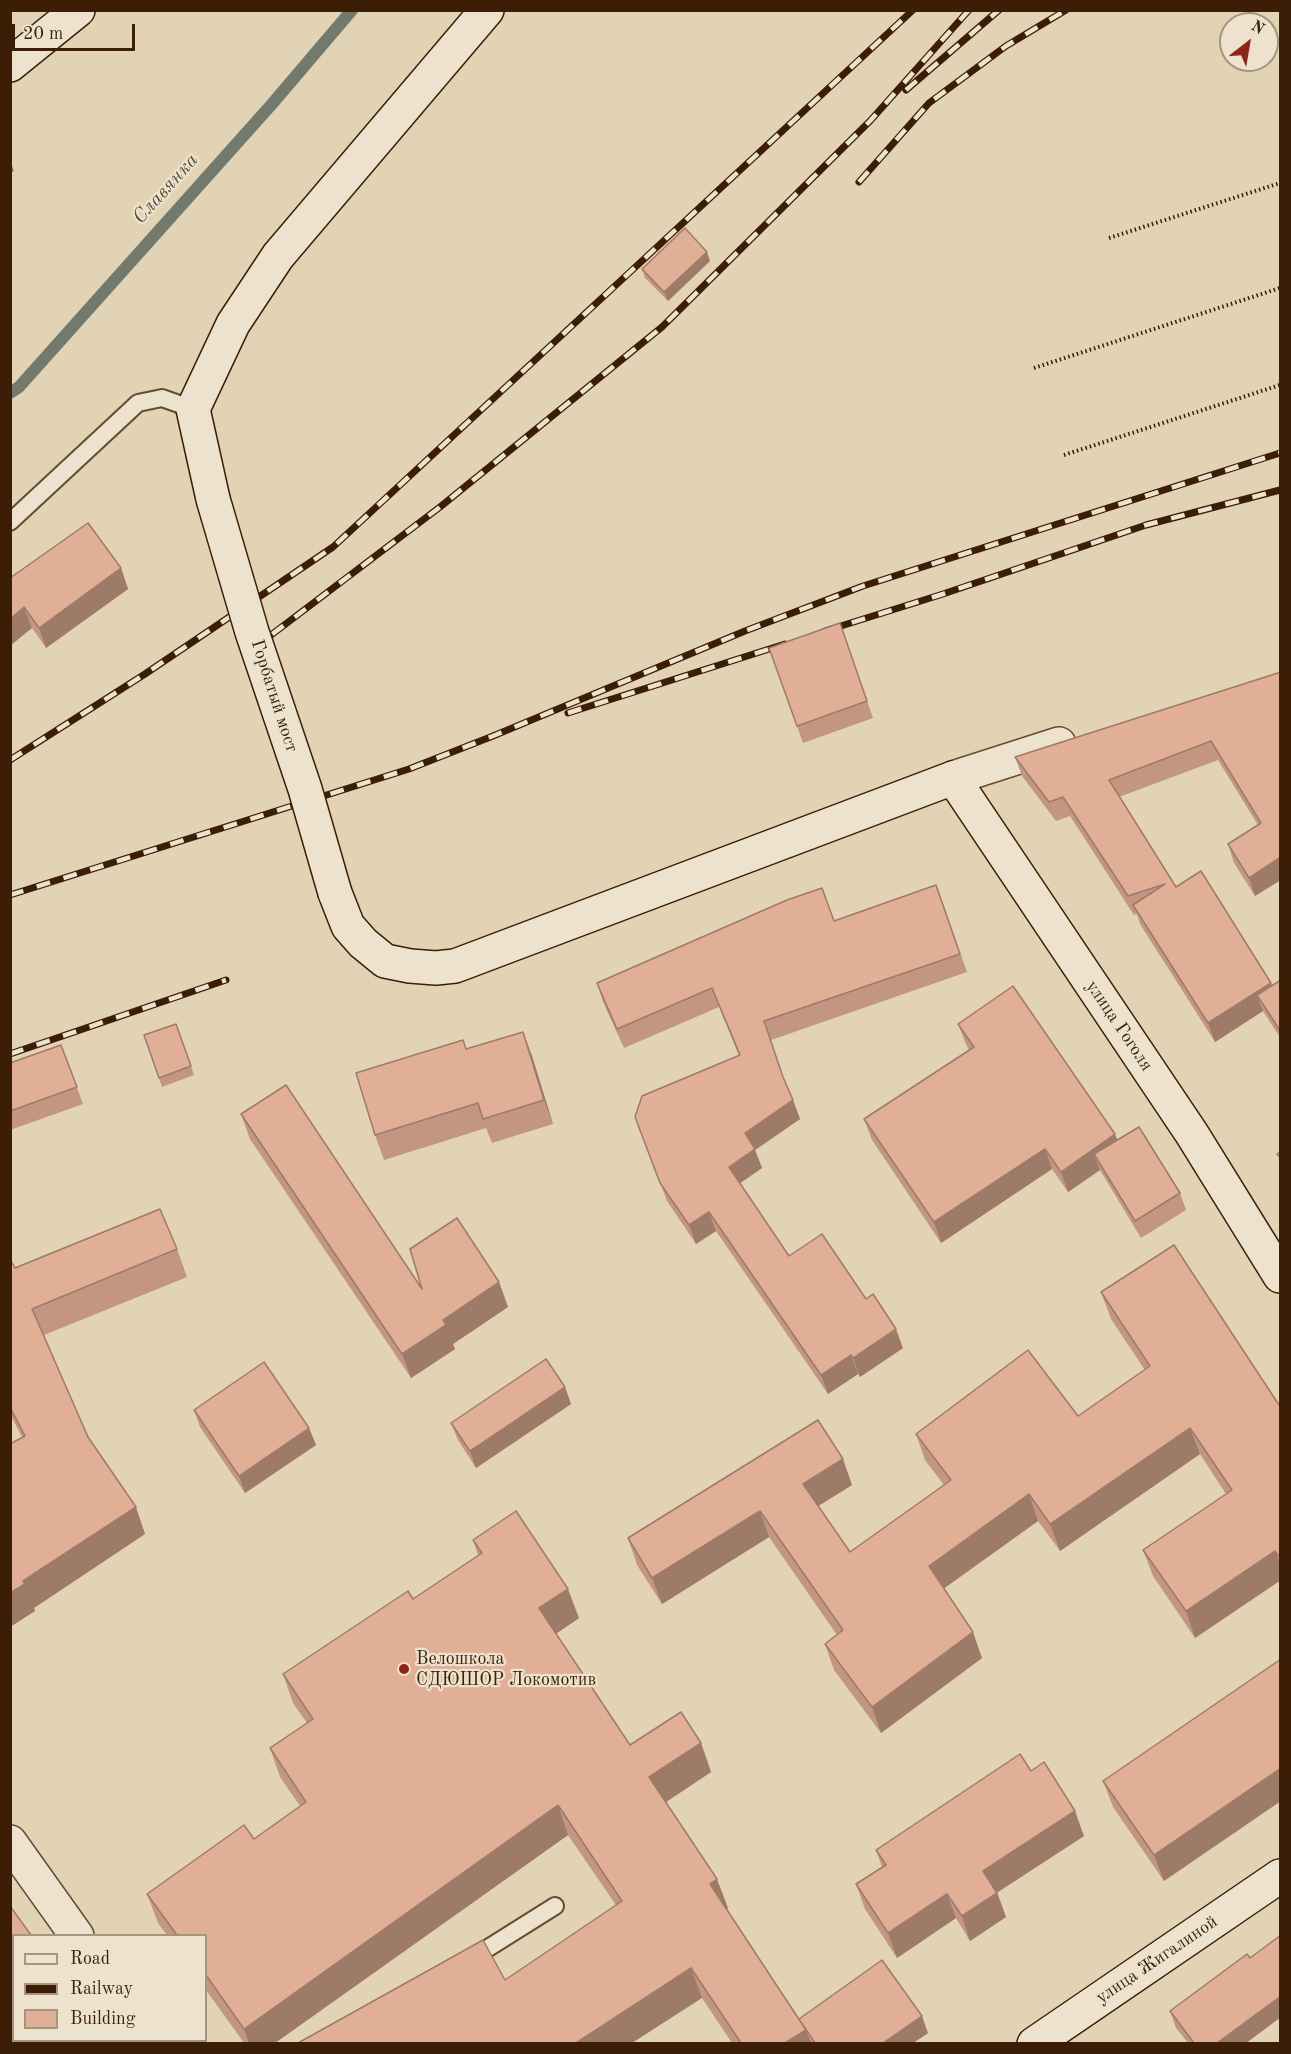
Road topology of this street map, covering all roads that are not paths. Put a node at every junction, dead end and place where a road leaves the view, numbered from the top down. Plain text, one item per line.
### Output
1 (78, 10) edge
2 (487, 10) edge
3 (10, 65) edge
4 (193, 409) junction
5 (10, 522) edge
6 (1089, 735) edge
7 (953, 778) junction
8 (1281, 1276) edge
9 (10, 1842) edge
10 (1281, 1876) edge
11 (555, 1906) dead end
12 (76, 1934) edge
13 (455, 1968) edge
14 (1034, 2043) edge

1 - 3 main road
2 - 4 main road
4 - 5 lane
4 - 7 main road, Горбатый мост, bridge
6 - 7 main road, Горбатый мост
7 - 8 main road, улица Гоголя
9 - 12 main road
10 - 14 main road, улица Жигалиной
11 - 13 lane

